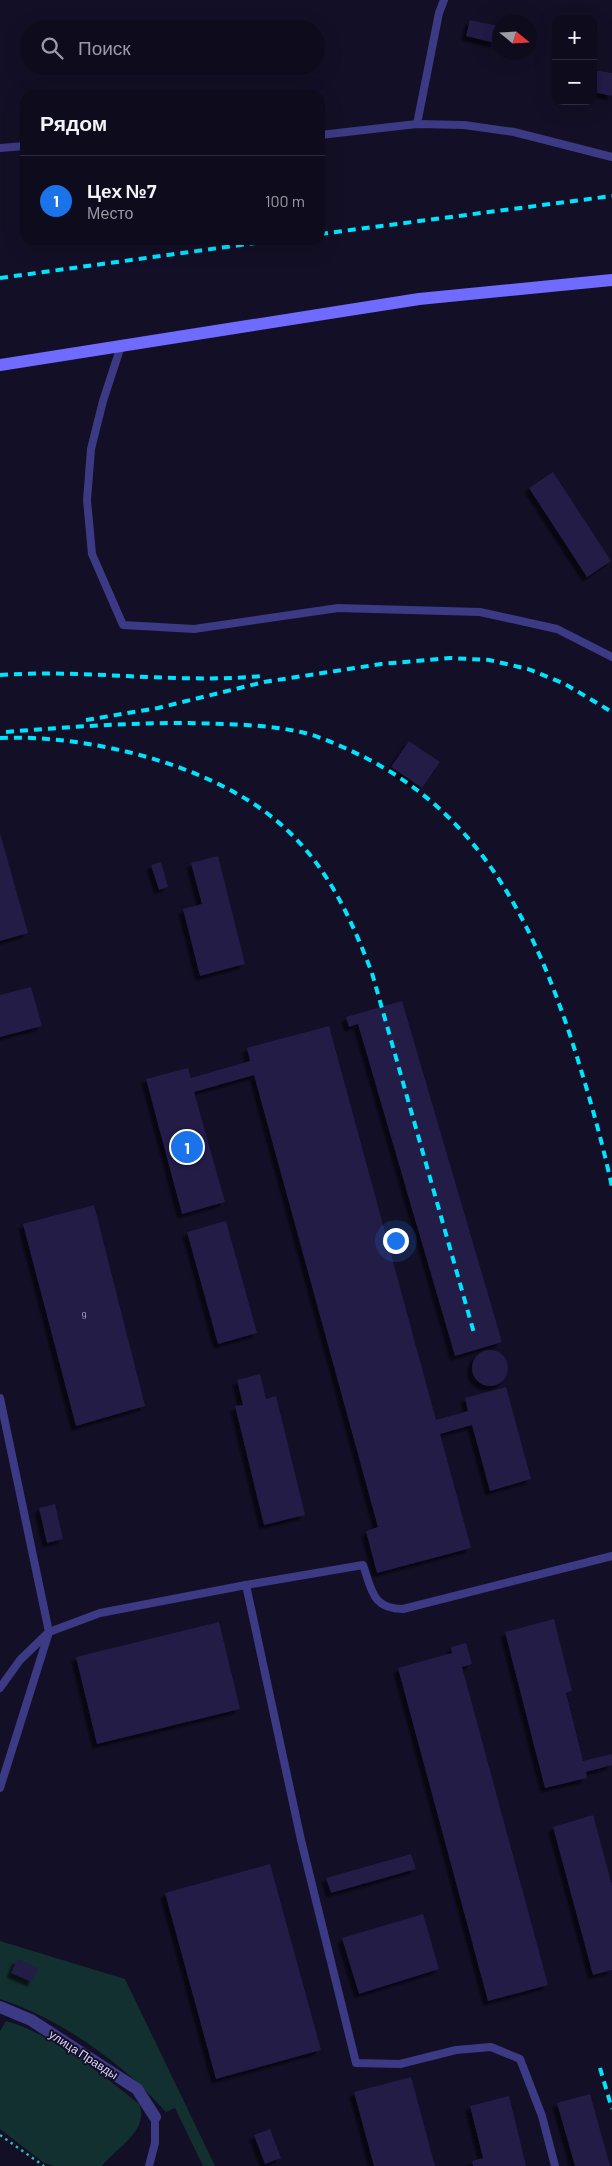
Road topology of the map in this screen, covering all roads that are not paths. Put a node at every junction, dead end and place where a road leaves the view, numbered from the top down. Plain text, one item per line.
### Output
1 (444, 0) edge
2 (417, 124) junction
3 (325, 134) edge
4 (20, 146) edge
5 (0, 148) edge
6 (612, 157) edge
7 (612, 280) edge
8 (121, 346) junction
9 (0, 365) edge
10 (612, 657) edge
11 (0, 1398) edge
12 (612, 1556) edge
13 (246, 1585) junction
14 (49, 1632) junction
15 (0, 1688) edge
16 (0, 1788) edge
17 (0, 2008) edge
18 (155, 2117) joint
19 (149, 2166) edge
20 (555, 2166) edge

1 - 2 lane
2 - 3 lane
2 - 6 lane
4 - 5 lane
7 - 8 main road
8 - 9 main road
8 - 10 lane
11 - 14 lane
12 - 13 lane
13 - 14 lane
13 - 20 lane
14 - 15 lane
14 - 16 lane
17 - 18 street, улица Правды
18 - 19 lane

